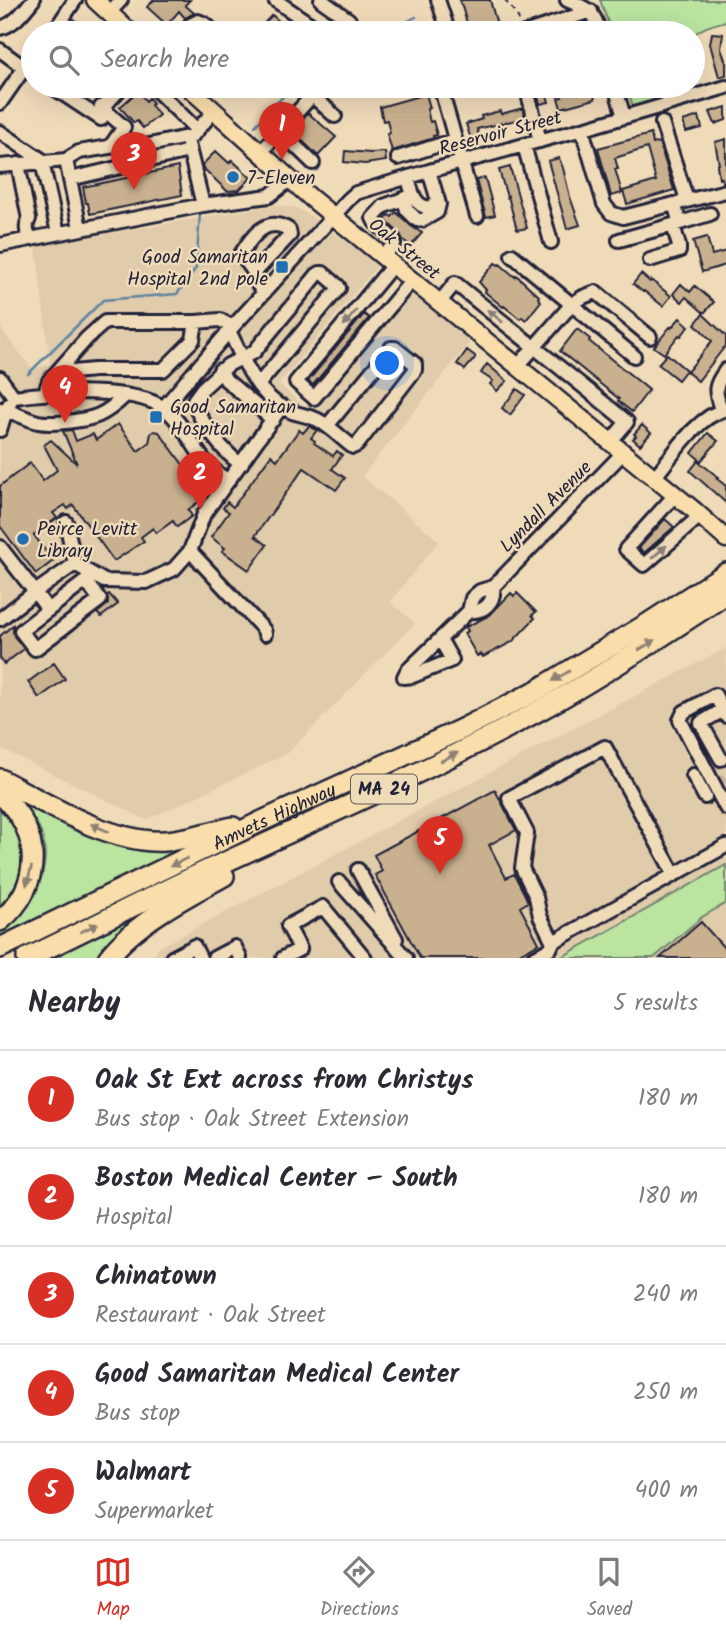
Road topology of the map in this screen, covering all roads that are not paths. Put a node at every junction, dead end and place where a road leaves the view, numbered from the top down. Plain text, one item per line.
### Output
1 (33, 0) edge
2 (75, 0) edge
3 (95, 0) edge
4 (121, 0) edge
5 (275, 0) edge
6 (321, 0) edge
7 (438, 0) edge
8 (567, 0) edge
9 (591, 12) junction
10 (109, 13) junction
11 (61, 21) edge
12 (118, 21) edge
13 (306, 21) edge
14 (348, 21) edge
15 (445, 21) edge
16 (550, 21) edge
17 (597, 21) edge
18 (0, 28) edge
19 (0, 50) edge
20 (21, 63) edge
21 (21, 79) edge
22 (726, 87) edge
23 (705, 93) edge
24 (70, 98) edge
25 (113, 98) edge
26 (164, 98) edge
27 (200, 98) edge
28 (310, 98) edge
29 (315, 98) edge
30 (443, 98) edge
31 (529, 98) edge
32 (618, 98) edge
33 (689, 98) edge
34 (0, 103) edge
35 (214, 111) junction
36 (99, 114) junction
37 (335, 116) dead end
38 (624, 117) junction
39 (663, 123) dead end
40 (197, 130) junction
41 (582, 130) junction
42 (280, 131) junction
43 (0, 132) edge
44 (186, 137) junction
45 (455, 140) junction
46 (540, 141) junction
47 (524, 145) junction
48 (110, 147) junction
49 (189, 151) junction
50 (260, 153) junction
51 (398, 158) dead end
52 (66, 160) junction
53 (43, 162) junction
54 (462, 162) junction
55 (313, 163) dead end
56 (18, 164) junction
57 (0, 166) edge
58 (429, 171) junction
59 (408, 177) junction
60 (70, 179) junction
61 (290, 180) junction
62 (726, 191) edge
63 (408, 198) junction
64 (680, 202) junction
65 (203, 205) junction
66 (710, 214) dead end
67 (477, 216) dead end
68 (333, 217) junction
69 (677, 224) junction
70 (80, 229) junction
71 (58, 233) junction
72 (29, 239) junction
73 (619, 240) dead end
74 (551, 242) dead end
75 (0, 244) edge
76 (512, 255) dead end
77 (650, 260) dead end
78 (388, 261) junction
79 (254, 272) dead end
80 (412, 280) junction
81 (264, 293) junction
82 (439, 303) junction
83 (572, 304) junction
84 (196, 322) junction
85 (231, 329) junction
86 (650, 337) dead end
87 (535, 348) junction
88 (634, 356) dead end
89 (244, 358) junction
90 (62, 366) junction
91 (517, 367) junction
92 (107, 370) junction
93 (220, 370) junction
94 (726, 370) edge
95 (0, 378) edge
96 (258, 385) junction
97 (105, 392) junction
98 (45, 393) junction
99 (125, 395) junction
100 (14, 397) junction
101 (282, 406) junction
102 (164, 407) junction
103 (3, 410) edge
104 (724, 410) edge
105 (273, 419) junction
106 (327, 426) junction
107 (0, 430) edge
108 (617, 448) junction
109 (242, 463) junction
110 (654, 478) junction
111 (228, 481) junction
112 (675, 495) junction
113 (700, 516) junction
114 (66, 522) dead end
115 (726, 539) edge
116 (0, 547) edge
117 (190, 551) junction
118 (75, 564) junction
119 (725, 581) edge
120 (35, 592) junction
121 (48, 610) junction
122 (0, 619) edge
123 (265, 634) dead end
124 (440, 639) dead end
125 (722, 709) edge
126 (701, 745) tunnel mouth
127 (721, 759) dead end
128 (692, 775) dead end
129 (0, 779) edge
130 (0, 794) edge
131 (705, 797) dead end
132 (726, 808) edge
133 (262, 821) junction
134 (300, 829) junction
135 (726, 846) edge
136 (359, 870) dead end
137 (674, 874) junction
138 (339, 882) dead end
139 (0, 921) edge
140 (553, 942) junction
141 (0, 948) edge
142 (27, 958) edge
143 (108, 958) edge
144 (172, 958) edge
145 (200, 958) edge
146 (214, 958) edge
147 (240, 958) edge
148 (283, 958) edge
149 (365, 958) edge
150 (406, 958) edge
151 (533, 958) edge

1 - 18 street
2 - 11 street
3 - 10 main road
4 - 10 street
5 - 13 street
6 - 14 street
7 - 15 street
8 - 9 street
9 - 16 street
9 - 17 street
10 - 12 main road
19 - 20 street
21 - 34 street
22 - 23 street, Reservoir Street
24 - 36 street
25 - 36 street
26 - 40 street
27 - 35 main road, Oak Street
28 - 42 street
29 - 37 street
30 - 45 street
31 - 46 street
32 - 38 street
33 - 38 street, Reservoir Street
35 - 40 street
35 - 50 main road, Oak Street
36 - 48 street
38 - 41 street, Reservoir Street
39 - 64 street
40 - 44 street
41 - 46 street, Reservoir Street
41 - 64 street
42 - 50 street
42 - 55 street
43 - 53 street
44 - 48 street
44 - 49 street
45 - 51 street
45 - 54 street
46 - 47 street, Reservoir Street
47 - 54 street, Reservoir Street
47 - 74 street
48 - 52 street
49 - 60 street
49 - 65 street
50 - 61 main road, Oak Street
52 - 53 street
52 - 60 street
53 - 56 street
53 - 71 street
54 - 58 street, Reservoir Street
54 - 67 street
56 - 57 street
56 - 72 street
58 - 59 street, Reservoir Street
58 - 63 street
59 - 63 street
59 - 68 street, Reservoir Street
60 - 70 street
61 - 65 street
61 - 68 main road, Oak Street
62 - 64 street
63 - 78 street
64 - 69 street
65 - 70 street
66 - 69 street
68 - 78 main road, Oak Street
68 - 81 street, Reservoir Street
69 - 73 street
69 - 77 street
70 - 71 street
71 - 72 street
72 - 75 street
76 - 83 street
78 - 80 main road, Oak Street
78 -> 80 street
79 - 81 street
80 - 82 main road, Oak Street
81 - 85 street, Reservoir Street
87 -> 82 street
82 - 91 main road, Oak Street
83 - 86 street
83 - 87 street
83 - 88 street
84 - 85 street
84 - 90 street
84 - 92 street
85 - 89 street
85 - 102 street, Reservoir Street
87 - 91 street
87 - 108 street, Lyndall Avenue
89 - 93 street
89 - 96 street
89 - 96 street
90 - 92 street
90 - 98 street
91 - 108 main road, Oak Street
92 - 97 street
93 - 105 street
93 - 109 street
94 - 104 street
95 - 100 street
96 - 101 street
97 - 98 street
97 - 99 street
98 - 100 street
99 - 102 street
99 - 103 street
100 - 103 street
101 - 105 street
101 - 106 street
102 - 111 street
103 - 107 street
104 - 110 street
105 - 109 street
106 - 106 street
108 - 110 main road, Oak Street
108 - 124 street, Lyndall Avenue
109 - 111 street
110 - 112 main road, Oak Street
111 - 117 street
112 - 113 main road, Oak Street
112 -> 113 street
113 - 115 main road, Oak Street
114 - 118 street
116 - 120 street
117 - 118 street
117 - 123 street
118 - 120 street
119 -> 133 highway, Amvets Highway / MA 24
134 -> 119 highway, Amvets Highway / MA 24
120 - 121 street
120 - 122 street
121 - 121 street
125 - 126 street
125 - 127 street
125 - 132 street
128 - 131 street
133 -> 129 highway
130 -> 139 highway
133 -> 141 highway, Amvets Highway / MA 24
142 -> 134 highway, Amvets Highway / MA 24
134 - 143 highway
135 - 137 street
136 - 150 street
137 - 140 street
137 - 140 street
138 - 150 street
140 - 151 street
144 - 145 street
146 - 147 street
148 - 149 street

